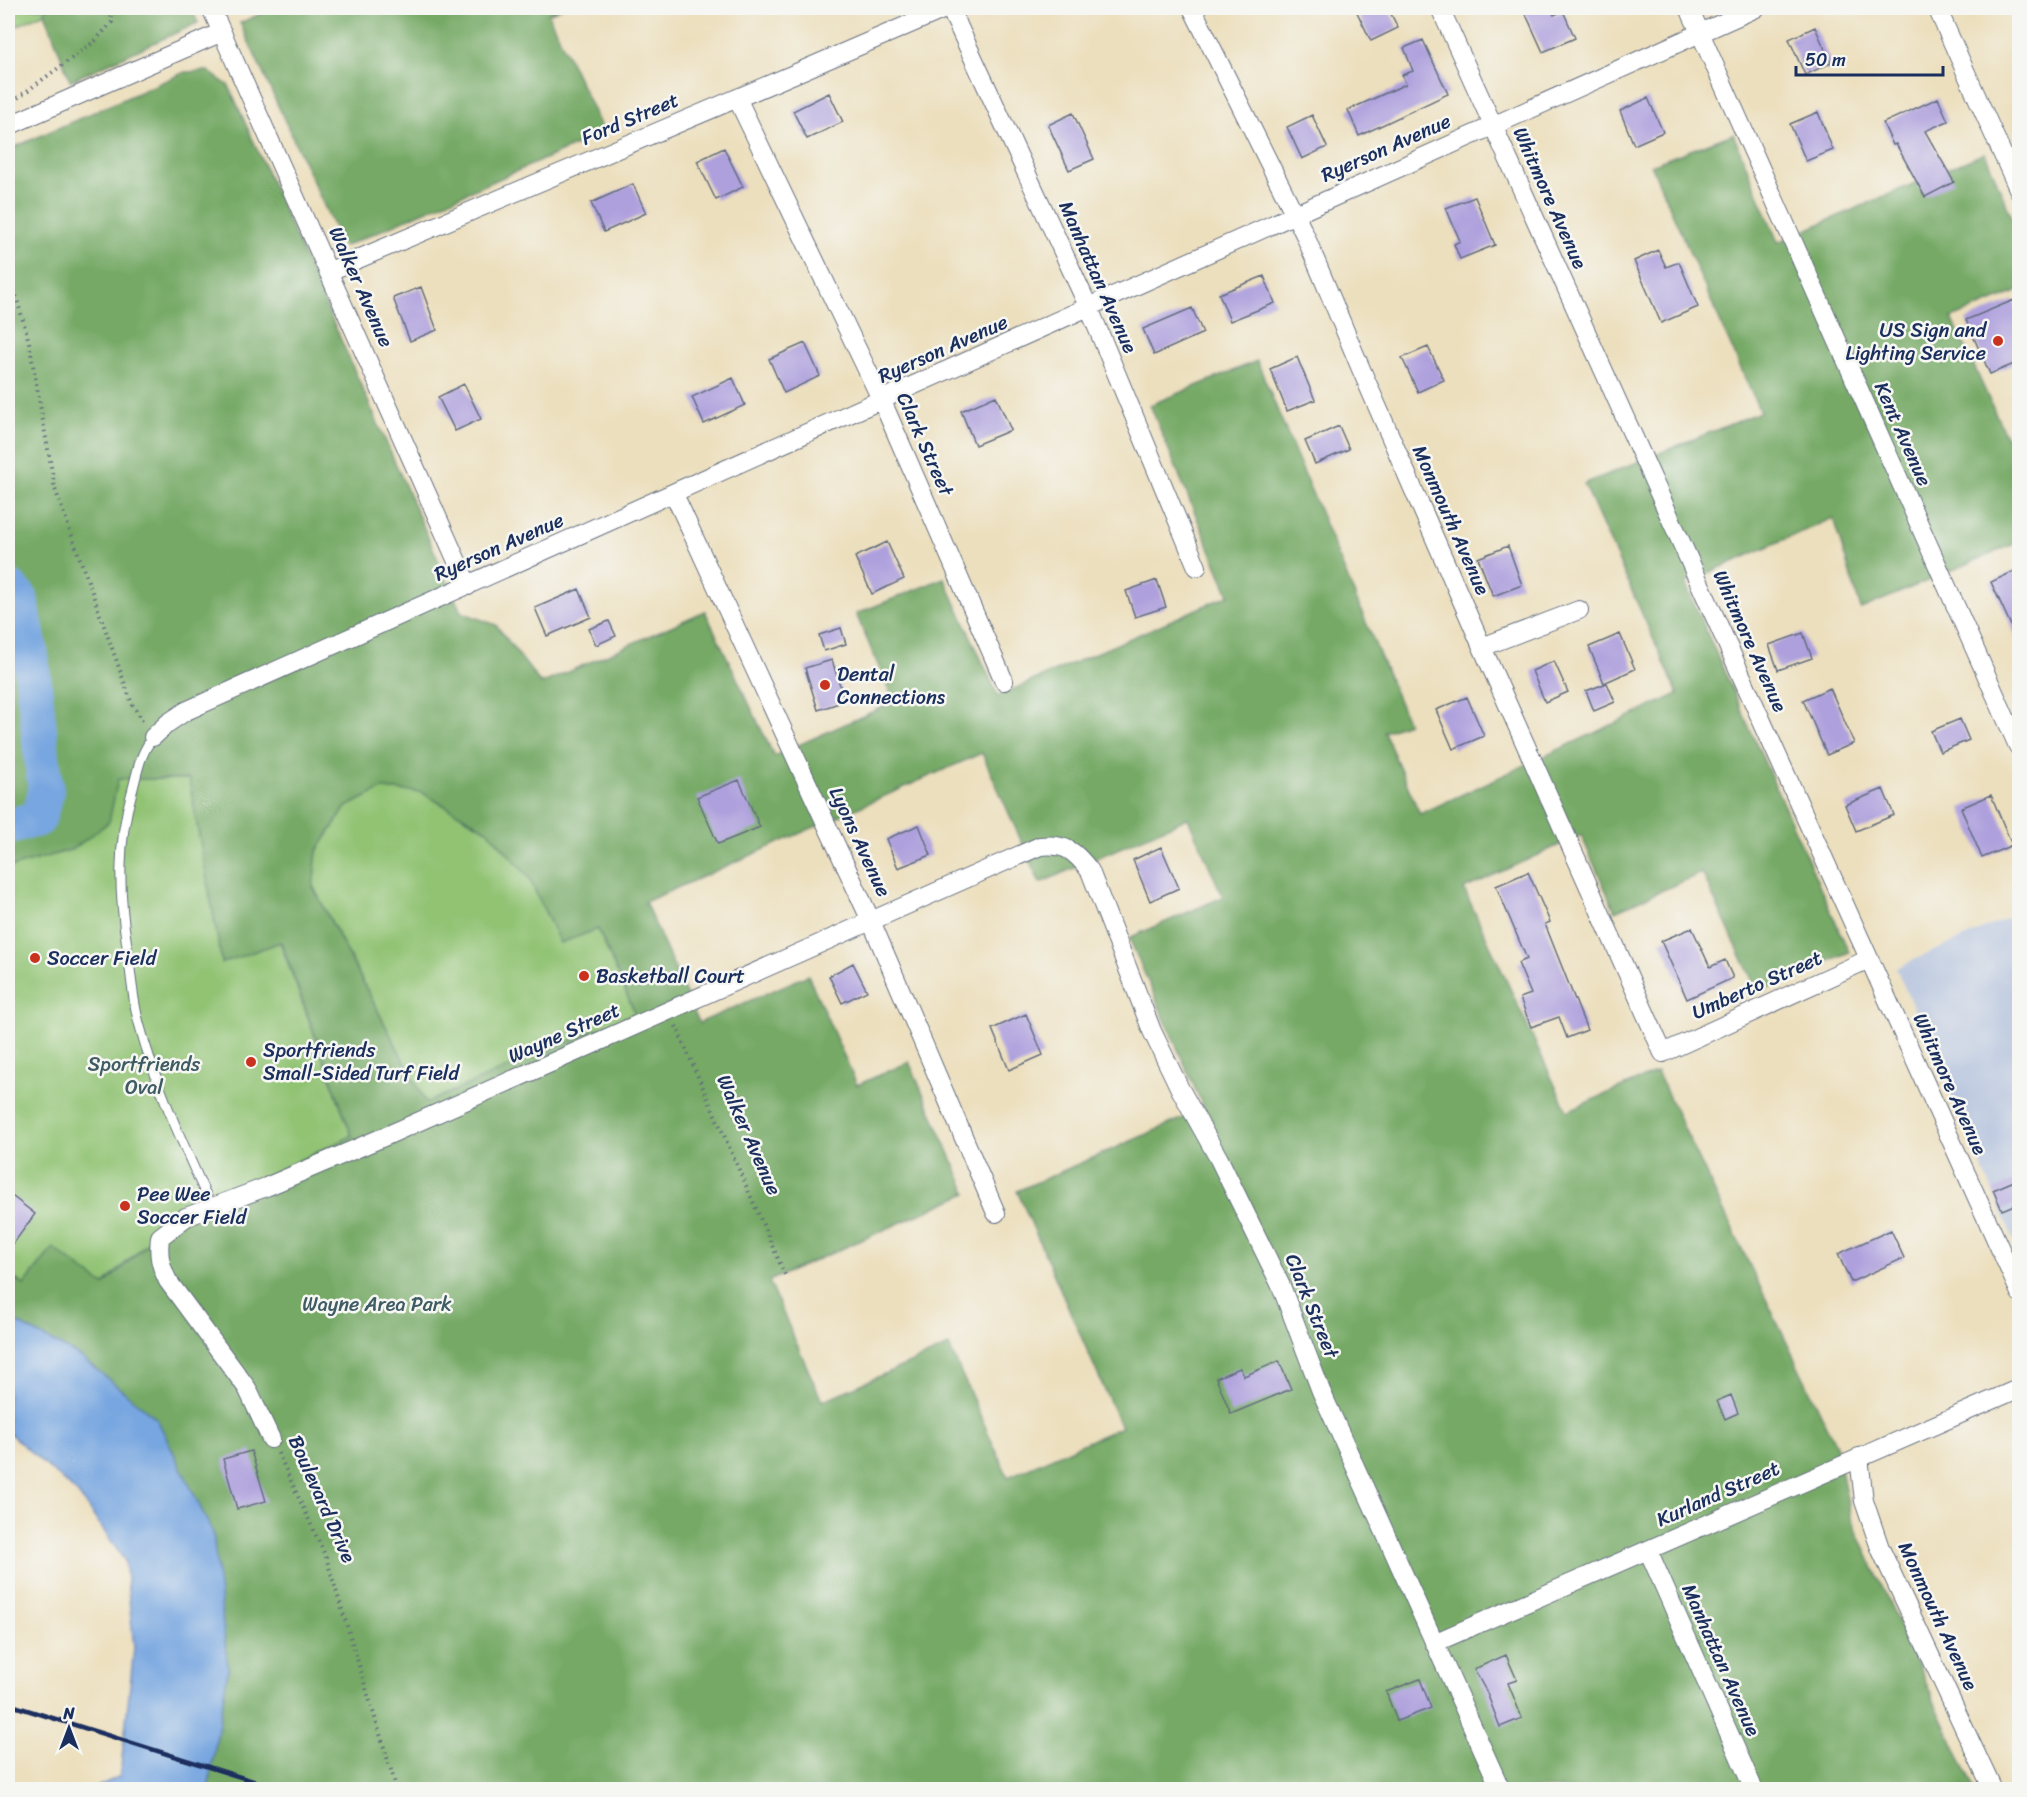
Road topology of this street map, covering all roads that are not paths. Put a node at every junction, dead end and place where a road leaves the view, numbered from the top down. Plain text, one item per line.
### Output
1 (211, 8) edge
2 (948, 8) edge
3 (1192, 8) edge
4 (1440, 8) edge
5 (1689, 8) edge
6 (1756, 8) edge
7 (1937, 8) edge
8 (222, 32) junction
9 (1700, 33) junction
10 (737, 98) junction
11 (1492, 125) junction
12 (8, 126) edge
13 (2019, 193) edge
14 (1295, 214) junction
15 (330, 272) junction
16 (1089, 308) junction
17 (882, 401) junction
18 (674, 494) junction
19 (1197, 567) dead end
20 (468, 586) junction
21 (1579, 610) dead end
22 (1482, 647) junction
23 (1004, 681) dead end
24 (153, 737) joint
25 (2018, 746) edge
26 (1068, 849) joint
27 (871, 921) junction
28 (1869, 959) junction
29 (1663, 1053) joint
30 (211, 1206) junction
31 (996, 1213) dead end
32 (158, 1251) joint
33 (2019, 1293) edge
34 (2019, 1388) edge
35 (271, 1439) road end
36 (1859, 1457) junction
37 (1647, 1550) junction
38 (1434, 1643) junction
39 (1501, 1790) edge
40 (1754, 1790) edge
41 (1993, 1790) edge

1 - 8 street, Walker Avenue
2 - 10 street, Ford Street
2 - 16 street, Manhattan Avenue
3 - 14 street, Monmouth Avenue
4 - 11 street, Whitmore Avenue
5 - 9 street, Kent Avenue
6 - 9 street, Ryerson Avenue
7 - 13 street
8 - 12 street
8 - 15 street, Walker Avenue
9 - 11 street, Ryerson Avenue
9 - 25 street, Kent Avenue
10 - 15 street, Ford Street
10 - 17 street, Clark Street
11 - 14 street, Ryerson Avenue
11 - 28 street, Whitmore Avenue
14 - 16 street, Ryerson Avenue
14 - 22 street, Monmouth Avenue
15 - 20 street, Walker Avenue
16 - 17 street, Ryerson Avenue
16 - 19 street, Manhattan Avenue
17 - 18 street, Ryerson Avenue
17 - 23 street, Clark Street
18 - 20 street, Ryerson Avenue
18 - 27 street, Lyons Avenue
20 - 24 street, Ryerson Avenue
21 - 22 street
22 - 29 street, Monmouth Avenue
24 - 30 lane
26 - 27 street, Wayne Street
26 - 38 street, Clark Street
27 - 30 street, Wayne Street
27 - 31 street, Lyons Avenue
28 - 29 street, Umberto Street
28 - 33 street, Whitmore Avenue
30 - 32 street, Wayne Street
32 - 35 street, Boulevard Drive
34 - 36 street, Kurland Street
36 - 37 street, Kurland Street
36 - 41 street, Monmouth Avenue
37 - 38 street, Kurland Street
37 - 40 street, Manhattan Avenue
38 - 39 street, Clark Street

